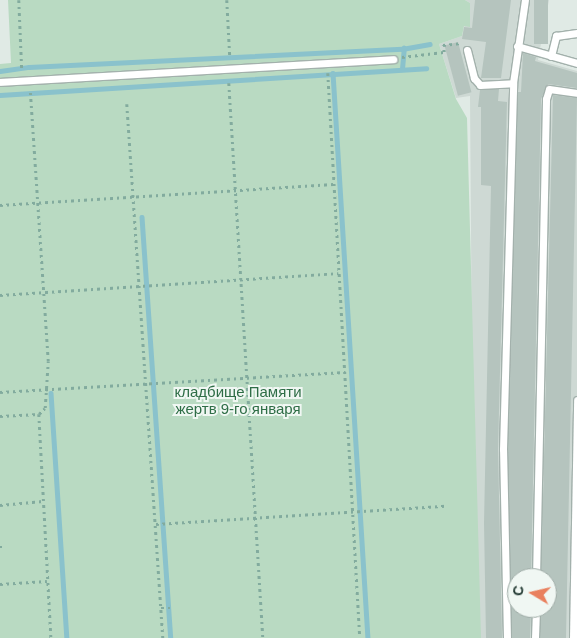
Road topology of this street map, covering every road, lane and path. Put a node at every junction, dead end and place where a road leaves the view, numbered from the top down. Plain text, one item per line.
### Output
1 (19, 0) edge
2 (227, 0) edge
3 (525, 0) edge
4 (577, 33) edge
5 (517, 46) junction
6 (467, 50) joint
7 (551, 56) junction
8 (406, 57) dead end
9 (393, 58) dead end
10 (230, 60) dead end
11 (577, 63) edge
12 (22, 70) dead end
13 (328, 77) dead end
14 (0, 82) edge
15 (229, 83) dead end
16 (514, 83) junction
17 (577, 92) edge
18 (30, 95) dead end
19 (127, 104) dead end
20 (333, 184) junction
21 (235, 190) junction
22 (134, 197) junction
23 (37, 203) junction
24 (0, 206) edge
25 (338, 273) junction
26 (241, 279) junction
27 (141, 286) junction
28 (41, 292) junction
29 (0, 295) edge
30 (345, 372) junction
31 (246, 377) junction
32 (146, 383) junction
33 (44, 389) junction
34 (0, 392) edge
35 (577, 400) edge
36 (39, 414) junction
37 (0, 416) edge
38 (43, 501) junction
39 (0, 504) edge
40 (445, 506) dead end
41 (351, 511) junction
42 (255, 518) junction
43 (156, 524) junction
44 (536, 568) edge
45 (47, 580) junction
46 (0, 584) edge
47 (161, 608) junction
48 (172, 608) dead end
49 (536, 618) edge
50 (51, 638) edge
51 (163, 638) edge
52 (262, 638) edge
53 (360, 638) edge
54 (507, 638) edge
55 (535, 638) edge
56 (573, 638) edge

1 - 12 path
2 - 10 path
3 - 5 lane
4 - 7 lane
5 - 7 lane
5 - 16 lane
6 - 8 path
6 - 16 lane
7 - 11 lane
9 - 14 lane
13 - 20 path
15 - 21 path
16 - 54 lane
17 - 44 lane
18 - 23 path
19 - 22 path
20 - 21 path
20 - 25 path
21 - 22 path
21 - 26 path
22 - 23 path
22 - 27 path
23 - 24 path
23 - 28 path
25 - 26 path
25 - 30 path
26 - 27 path
26 - 31 path
27 - 28 path
27 - 32 path
28 - 29 path
28 - 33 path
30 - 31 path
30 - 41 path
31 - 32 path
31 - 42 path
32 - 33 path
32 - 43 path
33 - 34 path
33 - 36 path
35 - 56 lane
36 - 37 path
36 - 38 path
38 - 39 path
38 - 45 path
40 - 41 path
41 - 42 path
41 - 53 path
42 - 43 path
42 - 52 path
43 - 47 path
45 - 46 path
45 - 50 path
47 - 48 path
47 - 51 path
49 - 55 lane

